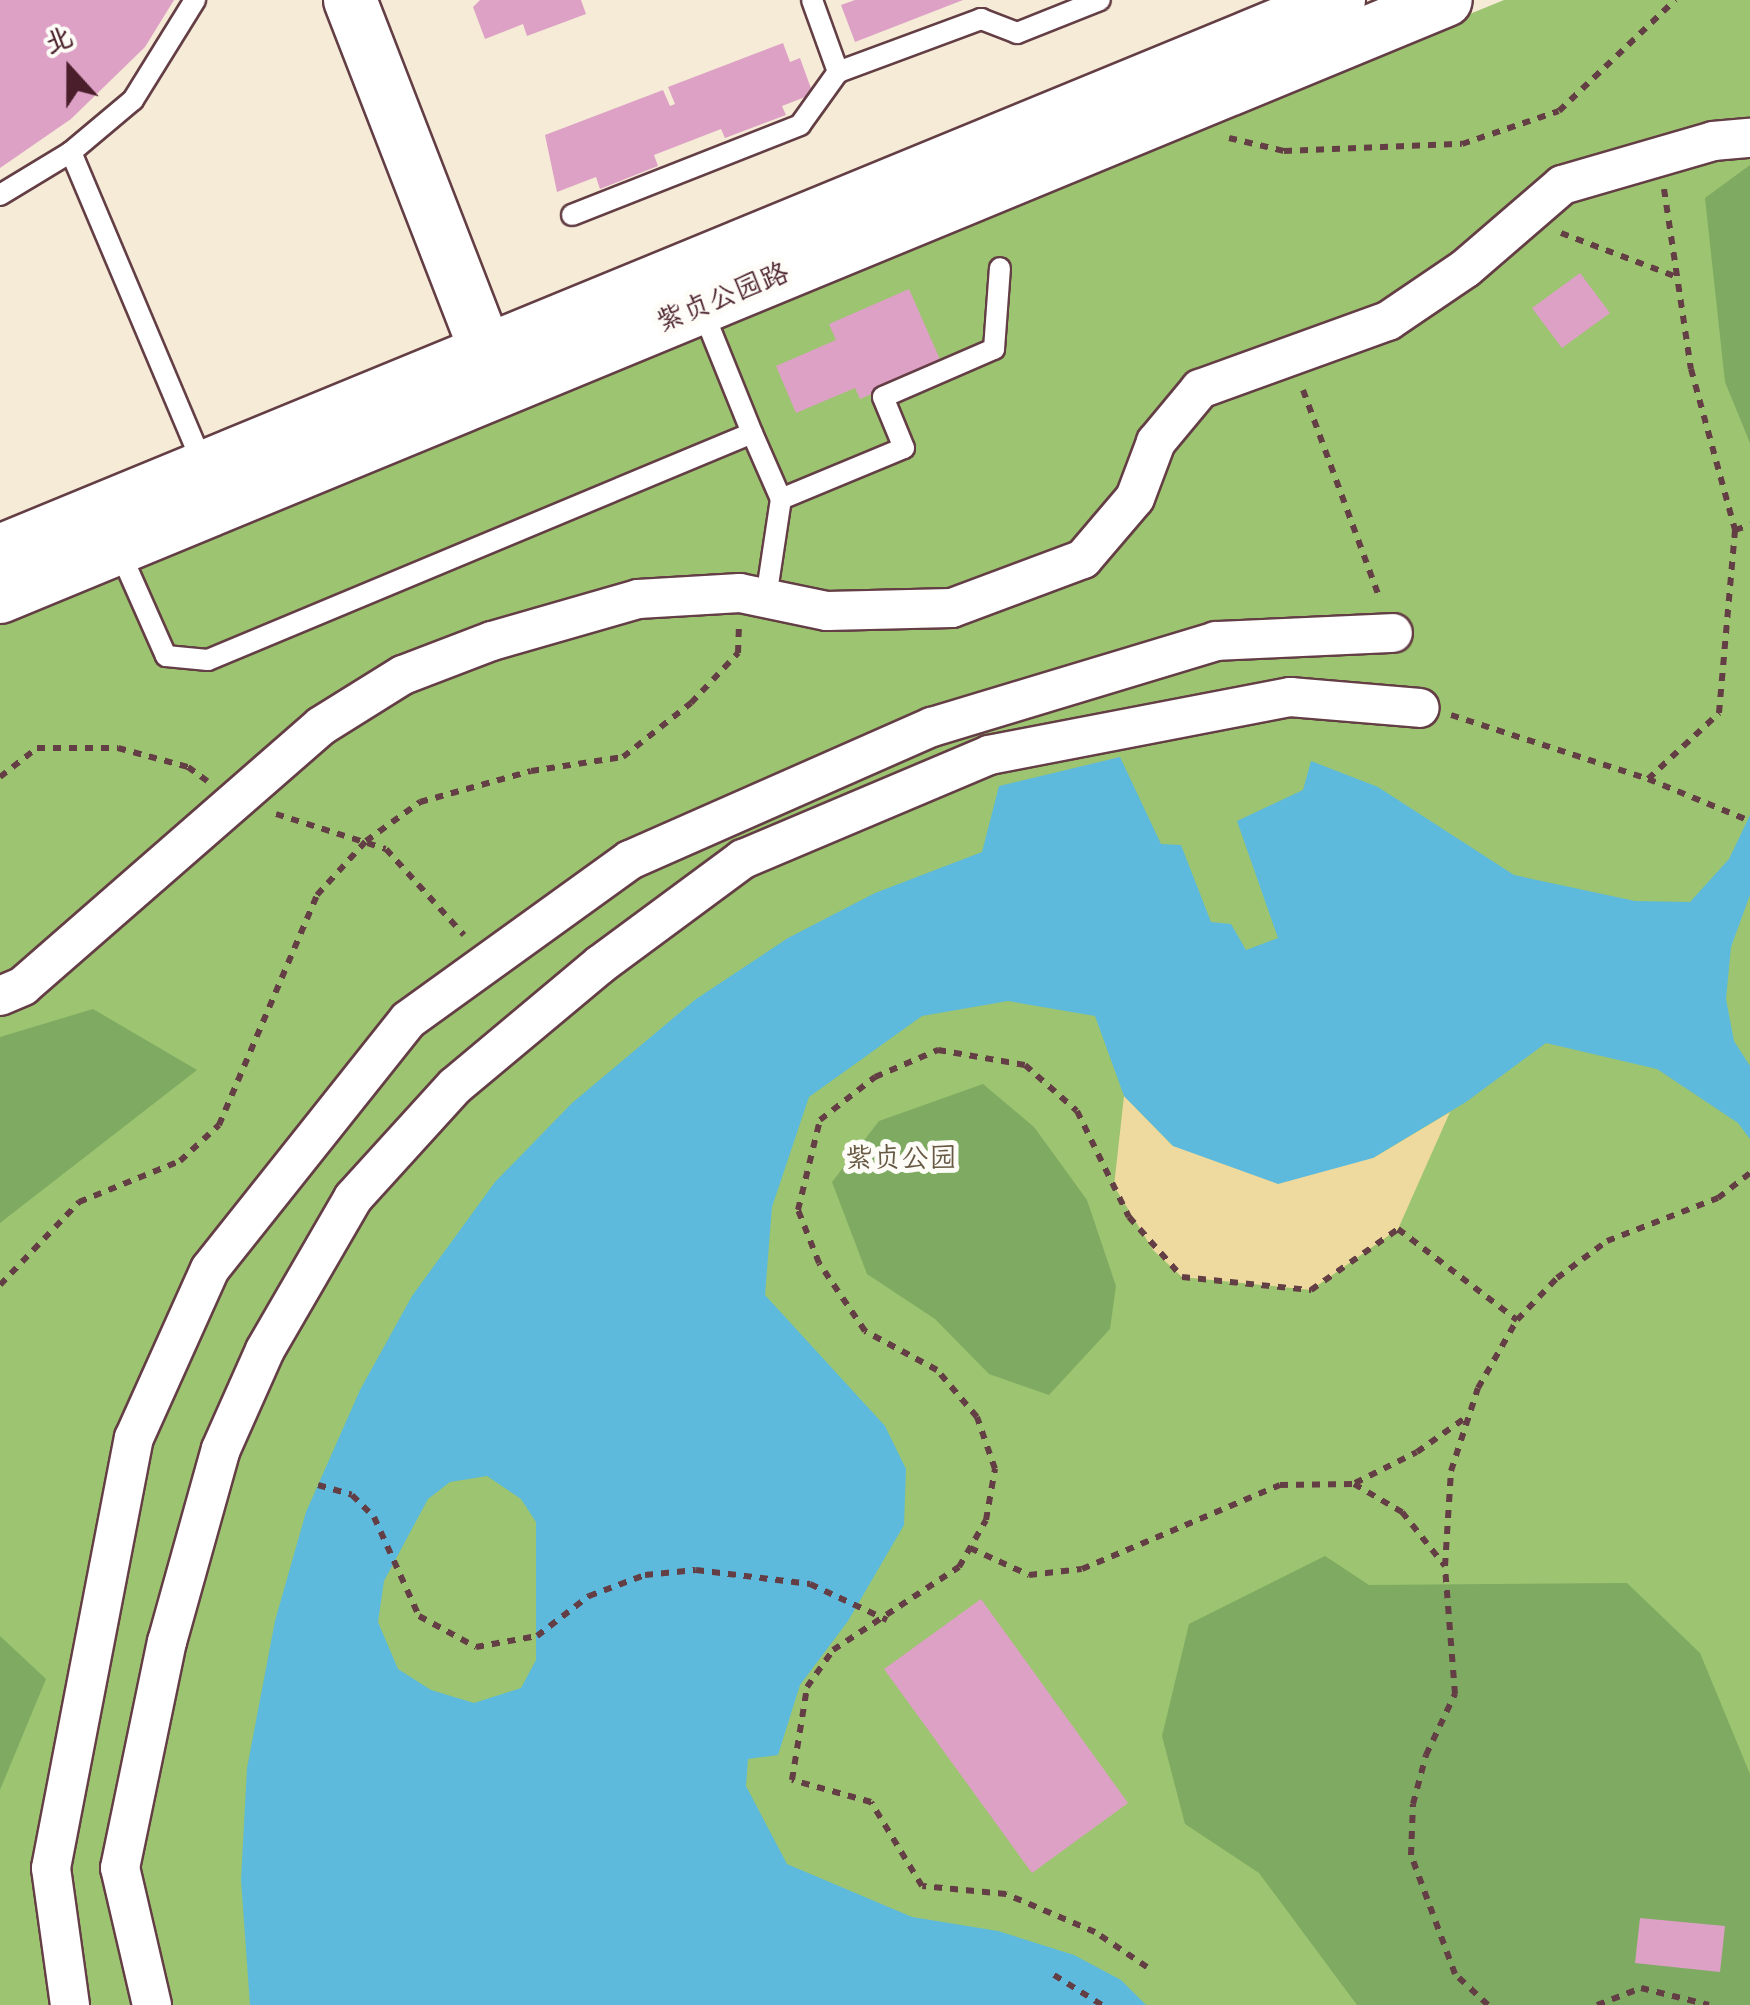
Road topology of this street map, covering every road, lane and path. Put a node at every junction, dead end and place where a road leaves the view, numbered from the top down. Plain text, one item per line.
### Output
1 (195, 0) edge
2 (350, 0) edge
3 (812, 0) edge
4 (1100, 0) edge
5 (1339, 0) edge
6 (1446, 0) edge
7 (1675, 0) edge
8 (838, 72) junction
9 (1211, 134) dead end
10 (1750, 138) edge
11 (70, 152) junction
12 (1663, 155) junction
13 (0, 195) edge
14 (572, 215) dead end
15 (1523, 219) junction
16 (1000, 268) dead end
17 (1677, 277) junction
18 (701, 308) junction
19 (1291, 356) junction
20 (494, 370) junction
21 (752, 434) junction
22 (204, 466) junction
23 (782, 499) junction
24 (1750, 526) edge
25 (1735, 530) junction
26 (118, 548) junction
27 (0, 550) edge
28 (753, 596) junction
29 (0, 597) edge
30 (1393, 633) joint
31 (1420, 708) joint
32 (1648, 779) junction
33 (1750, 821) edge
34 (0, 996) edge
35 (1750, 1173) edge
36 (0, 1285) edge
37 (1517, 1320) junction
38 (1469, 1415) junction
39 (1354, 1484) junction
40 (318, 1485) dead end
41 (970, 1548) junction
42 (1445, 1566) junction
43 (888, 1620) junction
44 (1147, 1967) dead end
45 (1054, 1975) dead end
46 (70, 2005) edge
47 (152, 2005) edge
48 (1102, 2005) edge
49 (1488, 2005) edge
50 (1598, 2005) edge
51 (1709, 2005) edge

1 - 11 lane
2 - 20 street
3 - 8 lane
4 - 8 lane
5 - 20 street, 紫贞公园路
6 - 18 street, 紫贞公园路
7 - 9 path
8 - 14 lane
10 - 12 street
11 - 13 lane
11 - 22 lane
12 - 15 street
12 - 17 path
15 - 17 path
15 - 19 street
16 - 23 lane
17 - 25 path
18 - 20 street, 紫贞公园路
18 - 21 lane
19 - 28 street
19 - 30 path
20 - 22 street, 紫贞公园路
20 - 26 street, 紫贞公园路
21 - 23 lane
21 - 26 lane
22 - 27 street, 紫贞公园路
23 - 28 lane
24 - 25 path
25 - 32 path
26 - 29 street, 紫贞公园路
28 - 34 street
28 - 36 path
30 - 46 street
31 - 32 path
31 - 47 street
32 - 33 path
35 - 37 path
37 - 38 path
37 - 41 path
38 - 39 path
38 - 42 path
39 - 41 path
39 - 42 path
40 - 43 path
41 - 43 path
42 - 49 path
43 - 44 path
45 - 48 path
50 - 51 path

